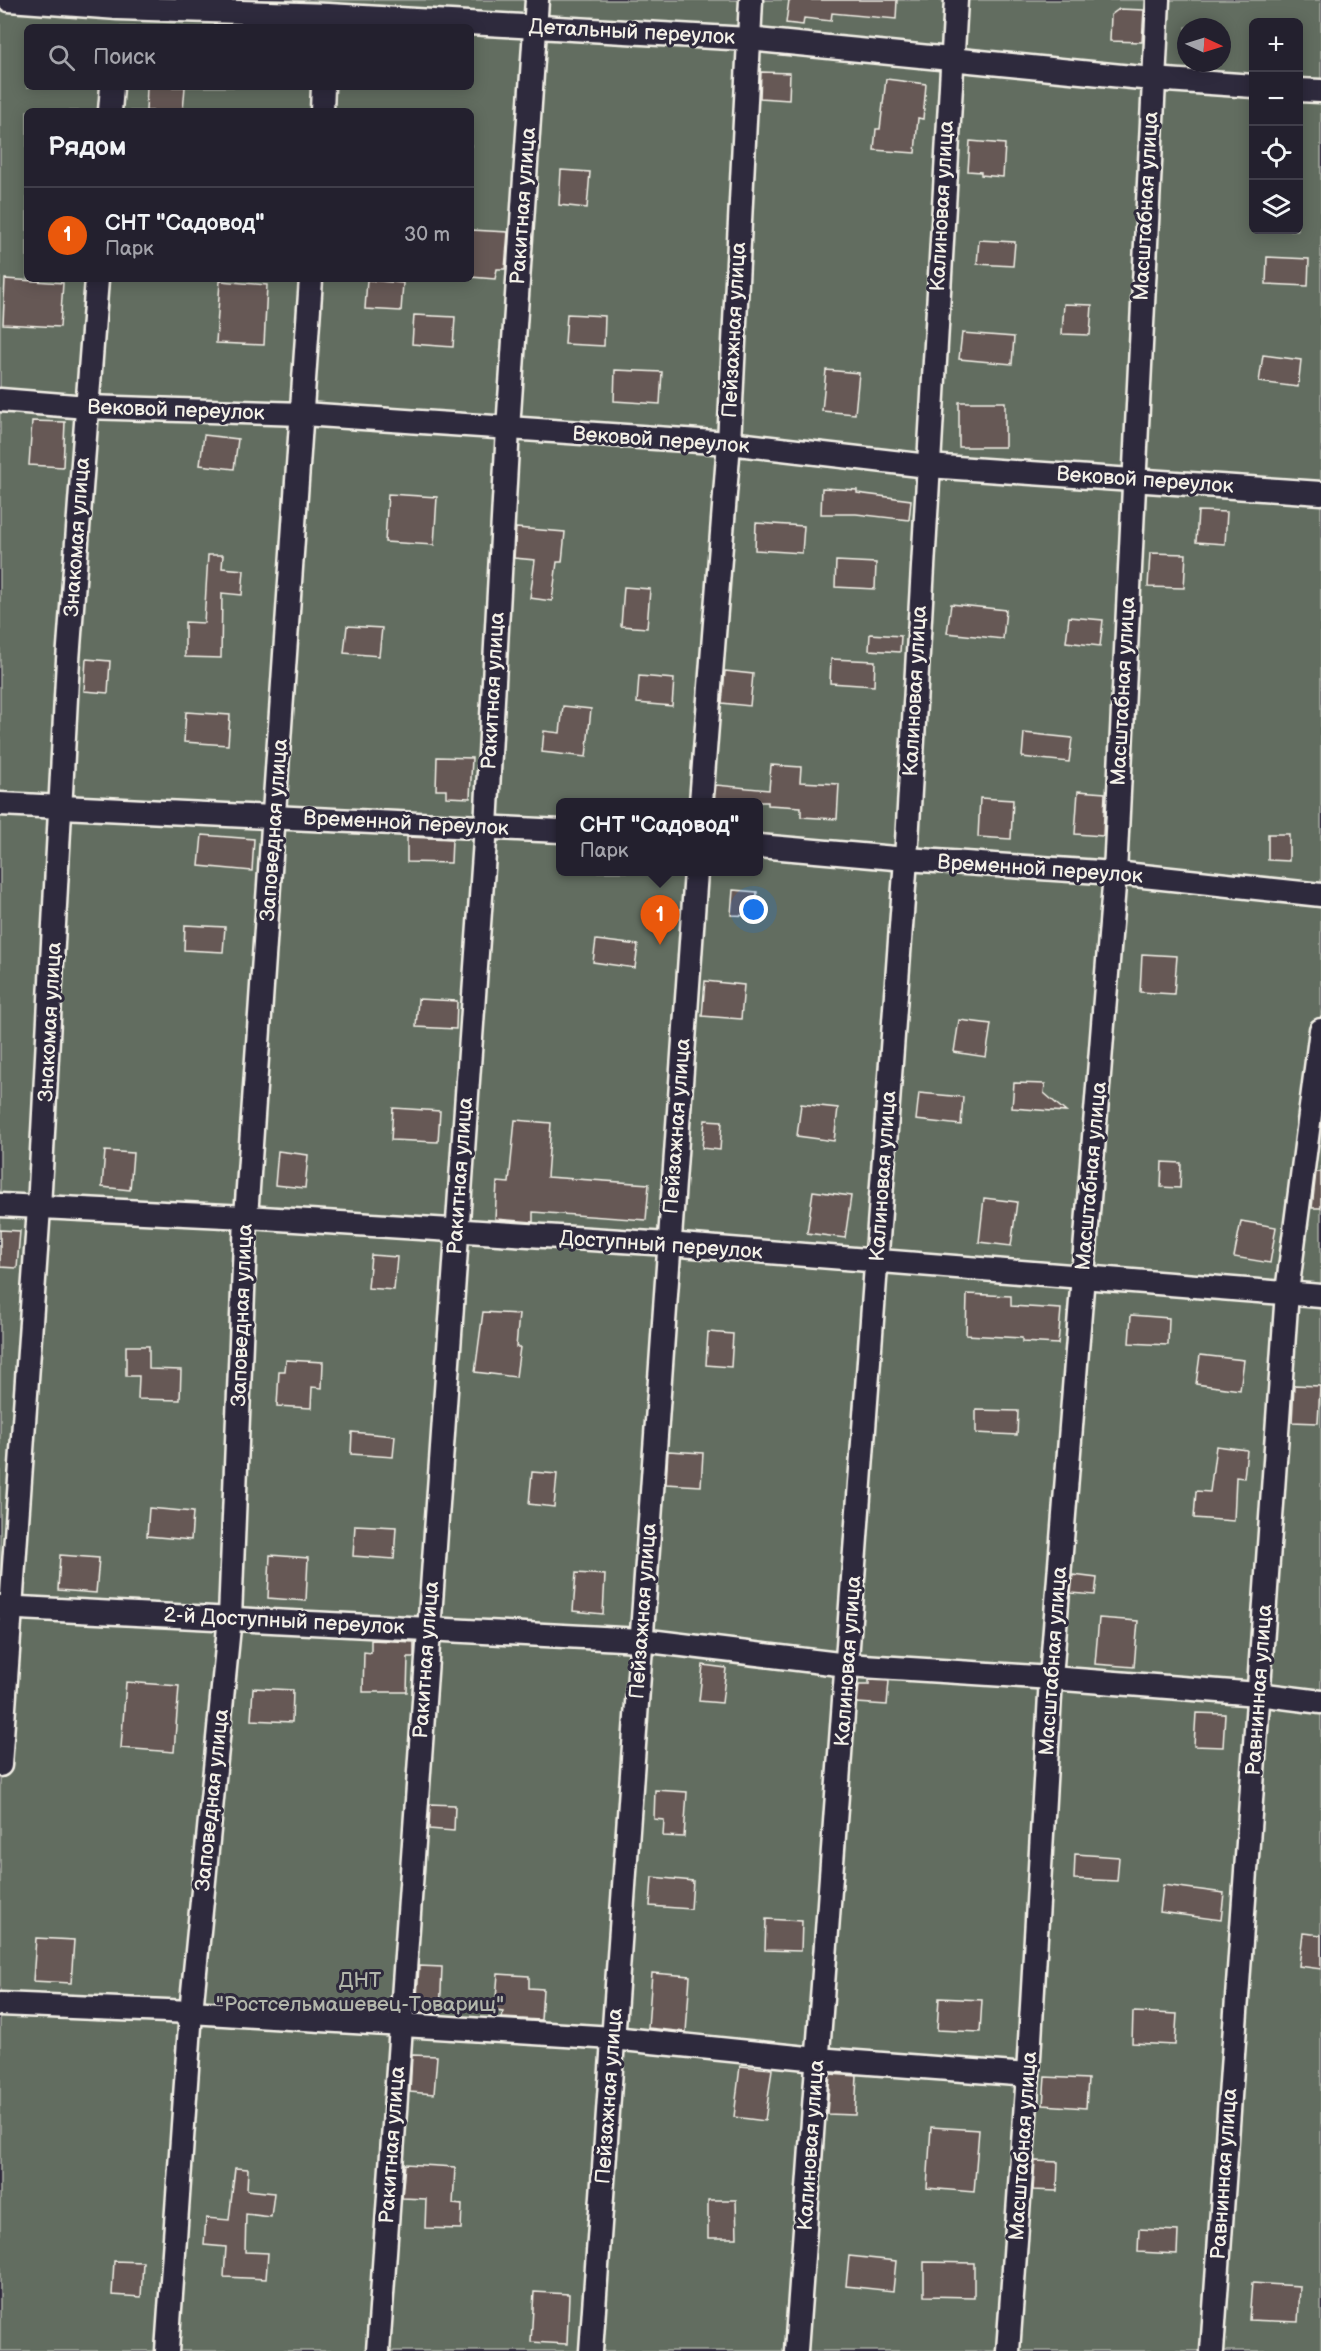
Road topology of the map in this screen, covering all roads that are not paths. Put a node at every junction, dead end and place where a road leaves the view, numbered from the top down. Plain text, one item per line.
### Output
1 (9, 0) edge
2 (537, 0) edge
3 (751, 0) edge
4 (956, 0) edge
5 (1158, 0) edge
6 (118, 12) edge
7 (328, 14) edge
8 (535, 26) junction
9 (748, 39) junction
10 (950, 59) junction
11 (1152, 79) junction
12 (1249, 86) edge
13 (112, 90) edge
14 (323, 90) edge
15 (1303, 90) edge
16 (1321, 91) edge
17 (110, 108) edge
18 (322, 108) edge
19 (97, 282) edge
20 (312, 282) edge
21 (0, 400) edge
22 (87, 406) junction
23 (303, 414) junction
24 (508, 429) junction
25 (729, 443) junction
26 (928, 466) junction
27 (1133, 479) junction
28 (1321, 493) edge
29 (701, 798) edge
30 (0, 804) edge
31 (62, 808) junction
32 (274, 817) junction
33 (486, 826) junction
34 (556, 831) edge
35 (763, 846) edge
36 (906, 859) junction
37 (1115, 873) junction
38 (696, 876) edge
39 (1321, 895) edge
40 (1321, 1030) edge
41 (0, 1205) edge
42 (39, 1208) junction
43 (246, 1217) junction
44 (455, 1232) junction
45 (668, 1244) junction
46 (876, 1263) junction
47 (1083, 1277) junction
48 (1287, 1292) junction
49 (1321, 1296) edge
50 (6, 1608) edge
51 (230, 1617) junction
52 (428, 1628) junction
53 (641, 1640) junction
54 (848, 1665) junction
55 (1051, 1678) junction
56 (1258, 1694) junction
57 (1321, 1702) edge
58 (0, 1764) edge
59 (0, 2004) edge
60 (191, 2012) junction
61 (400, 2025) junction
62 (613, 2038) junction
63 (817, 2059) junction
64 (1028, 2074) junction
65 (167, 2351) edge
66 (378, 2351) edge
67 (591, 2351) edge
68 (796, 2351) edge
69 (1008, 2351) edge
70 (1212, 2351) edge

1 - 6 street, Детальный переулок
2 - 8 street, Ракитная улица
3 - 9 street, Пейзажная улица
4 - 10 street, Калиновая улица
5 - 11 street, Масштабная улица
6 - 7 street, Детальный переулок
7 - 8 street, Детальный переулок
8 - 9 street, Детальный переулок
8 - 24 street, Ракитная улица
9 - 10 street, Детальный переулок
9 - 25 street, Пейзажная улица
10 - 11 street, Детальный переулок
10 - 26 street, Калиновая улица
11 - 12 street, Детальный переулок
11 - 27 street, Масштабная улица
13 - 17 street
14 - 18 street
15 - 16 street
19 - 22 street, Знакомая улица
20 - 23 street, Заповедная улица
21 - 22 street, Вековой переулок
22 - 23 street, Вековой переулок
22 - 31 street, Знакомая улица
23 - 24 street, Вековой переулок
23 - 32 street, Заповедная улица
24 - 25 street, Вековой переулок
24 - 33 street, Ракитная улица
25 - 26 street, Вековой переулок
25 - 29 street, Пейзажная улица
26 - 27 street, Вековой переулок
26 - 36 street, Калиновая улица
27 - 28 street, Вековой переулок
27 - 37 street, Масштабная улица
30 - 31 street, Временной переулок
31 - 32 street, Временной переулок
31 - 42 street, Знакомая улица
32 - 33 street, Временной переулок
32 - 43 street, Заповедная улица
33 - 34 street, Временной переулок
33 - 44 street, Ракитная улица
35 - 36 street, Временной переулок
36 - 37 street, Временной переулок
36 - 46 street, Калиновая улица
37 - 39 street, Временной переулок
37 - 47 street, Масштабная улица
38 - 45 street, Пейзажная улица
40 - 48 street, Равнинная улица
41 - 42 street, Доступный переулок
42 - 43 street, Доступный переулок
42 - 50 street, Знакомая улица
43 - 44 street, Доступный переулок
43 - 51 street, Заповедная улица
44 - 45 street, Доступный переулок
44 - 52 street, Ракитная улица
45 - 46 street, Доступный переулок
45 - 53 street, Пейзажная улица
46 - 47 street, Доступный переулок
46 - 54 street, Калиновая улица
47 - 48 street, Доступный переулок
47 - 55 street, Масштабная улица
48 - 49 street, Доступный переулок
48 - 56 street, Равнинная улица
50 - 51 street, 2-й Доступный переулок
50 - 58 street, Знакомая улица
51 - 52 street, 2-й Доступный переулок
51 - 60 street, Заповедная улица
52 - 53 street, 2-й Доступный переулок
52 - 61 street, Ракитная улица
53 - 54 street, 2-й Доступный переулок
53 - 62 street, Пейзажная улица
54 - 55 street, 2-й Доступный переулок
54 - 63 street, Калиновая улица
55 - 56 street, 2-й Доступный переулок
55 - 64 street, Масштабная улица
56 - 57 street, 2-й Доступный переулок
56 - 70 street, Равнинная улица
59 - 60 street
60 - 61 street
60 - 65 street, Заповедная улица
61 - 62 street
61 - 66 street, Ракитная улица
62 - 63 street
62 - 67 street, Пейзажная улица
63 - 64 street
63 - 68 street, Калиновая улица
64 - 69 street, Масштабная улица

